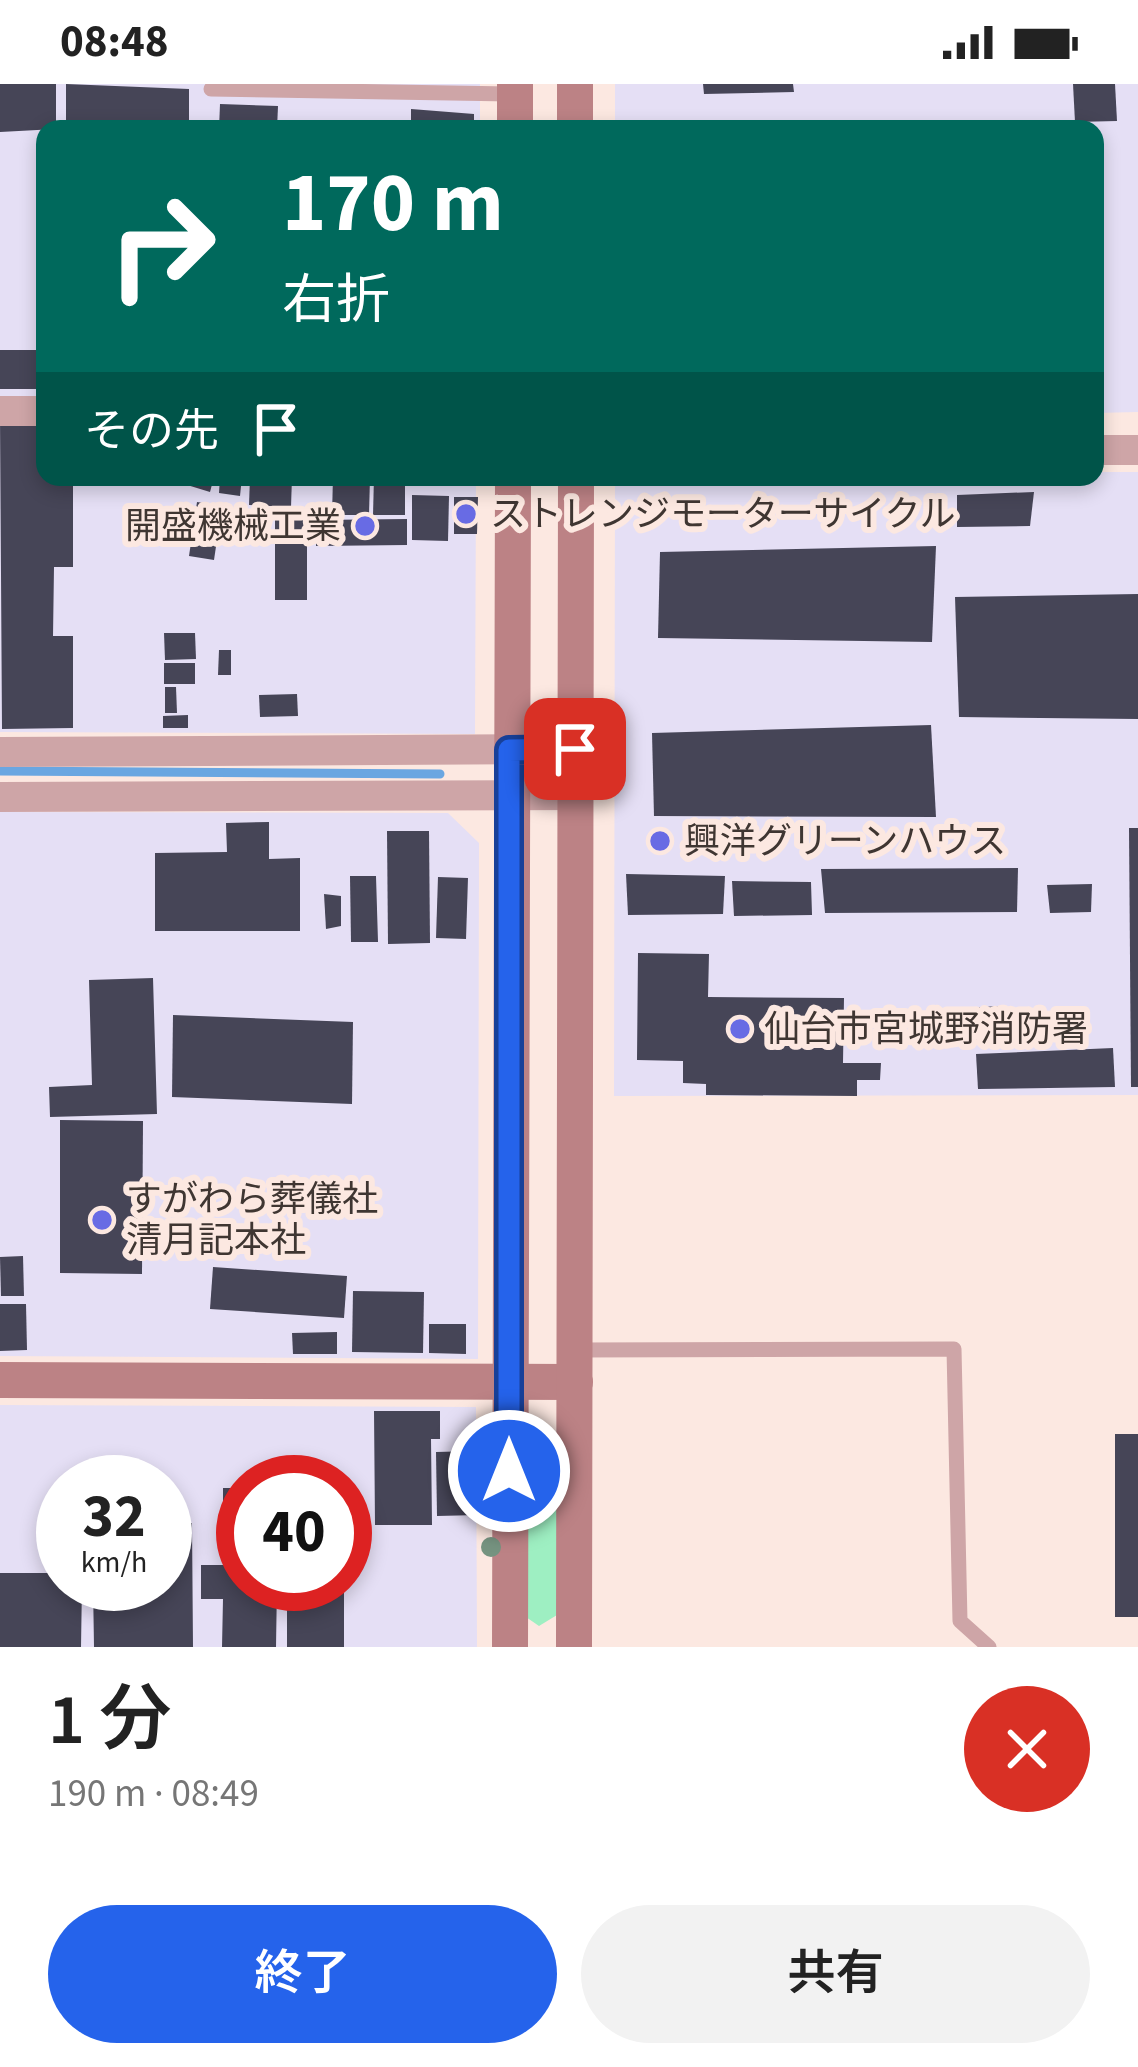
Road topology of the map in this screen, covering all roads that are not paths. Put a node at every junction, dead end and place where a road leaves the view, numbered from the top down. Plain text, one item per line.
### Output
1 (575, 84) edge
2 (211, 89) dead end
3 (515, 102) edge
4 (575, 120) edge
5 (0, 411) edge
6 (36, 411) edge
7 (1104, 450) edge
8 (1138, 450) edge
9 (513, 486) edge
10 (576, 486) edge
11 (575, 749) junction
12 (509, 750) junction
13 (0, 752) edge
14 (575, 795) junction
15 (0, 797) edge
16 (509, 798) junction
17 (575, 1366) junction
18 (0, 1380) edge
19 (509, 1383) junction
20 (510, 1647) edge
21 (574, 1647) edge
22 (989, 1647) edge

1 - 4 street
2 - 3 lane
5 - 6 street
7 - 8 street
9 - 12 street
10 - 11 street
11 - 12 street
11 - 14 street
12 - 13 street
12 - 16 street
14 - 16 street
14 - 17 street
15 - 16 street
16 - 19 street
17 - 19 street
17 - 21 street
17 - 22 lane
18 - 19 street
19 - 20 street

